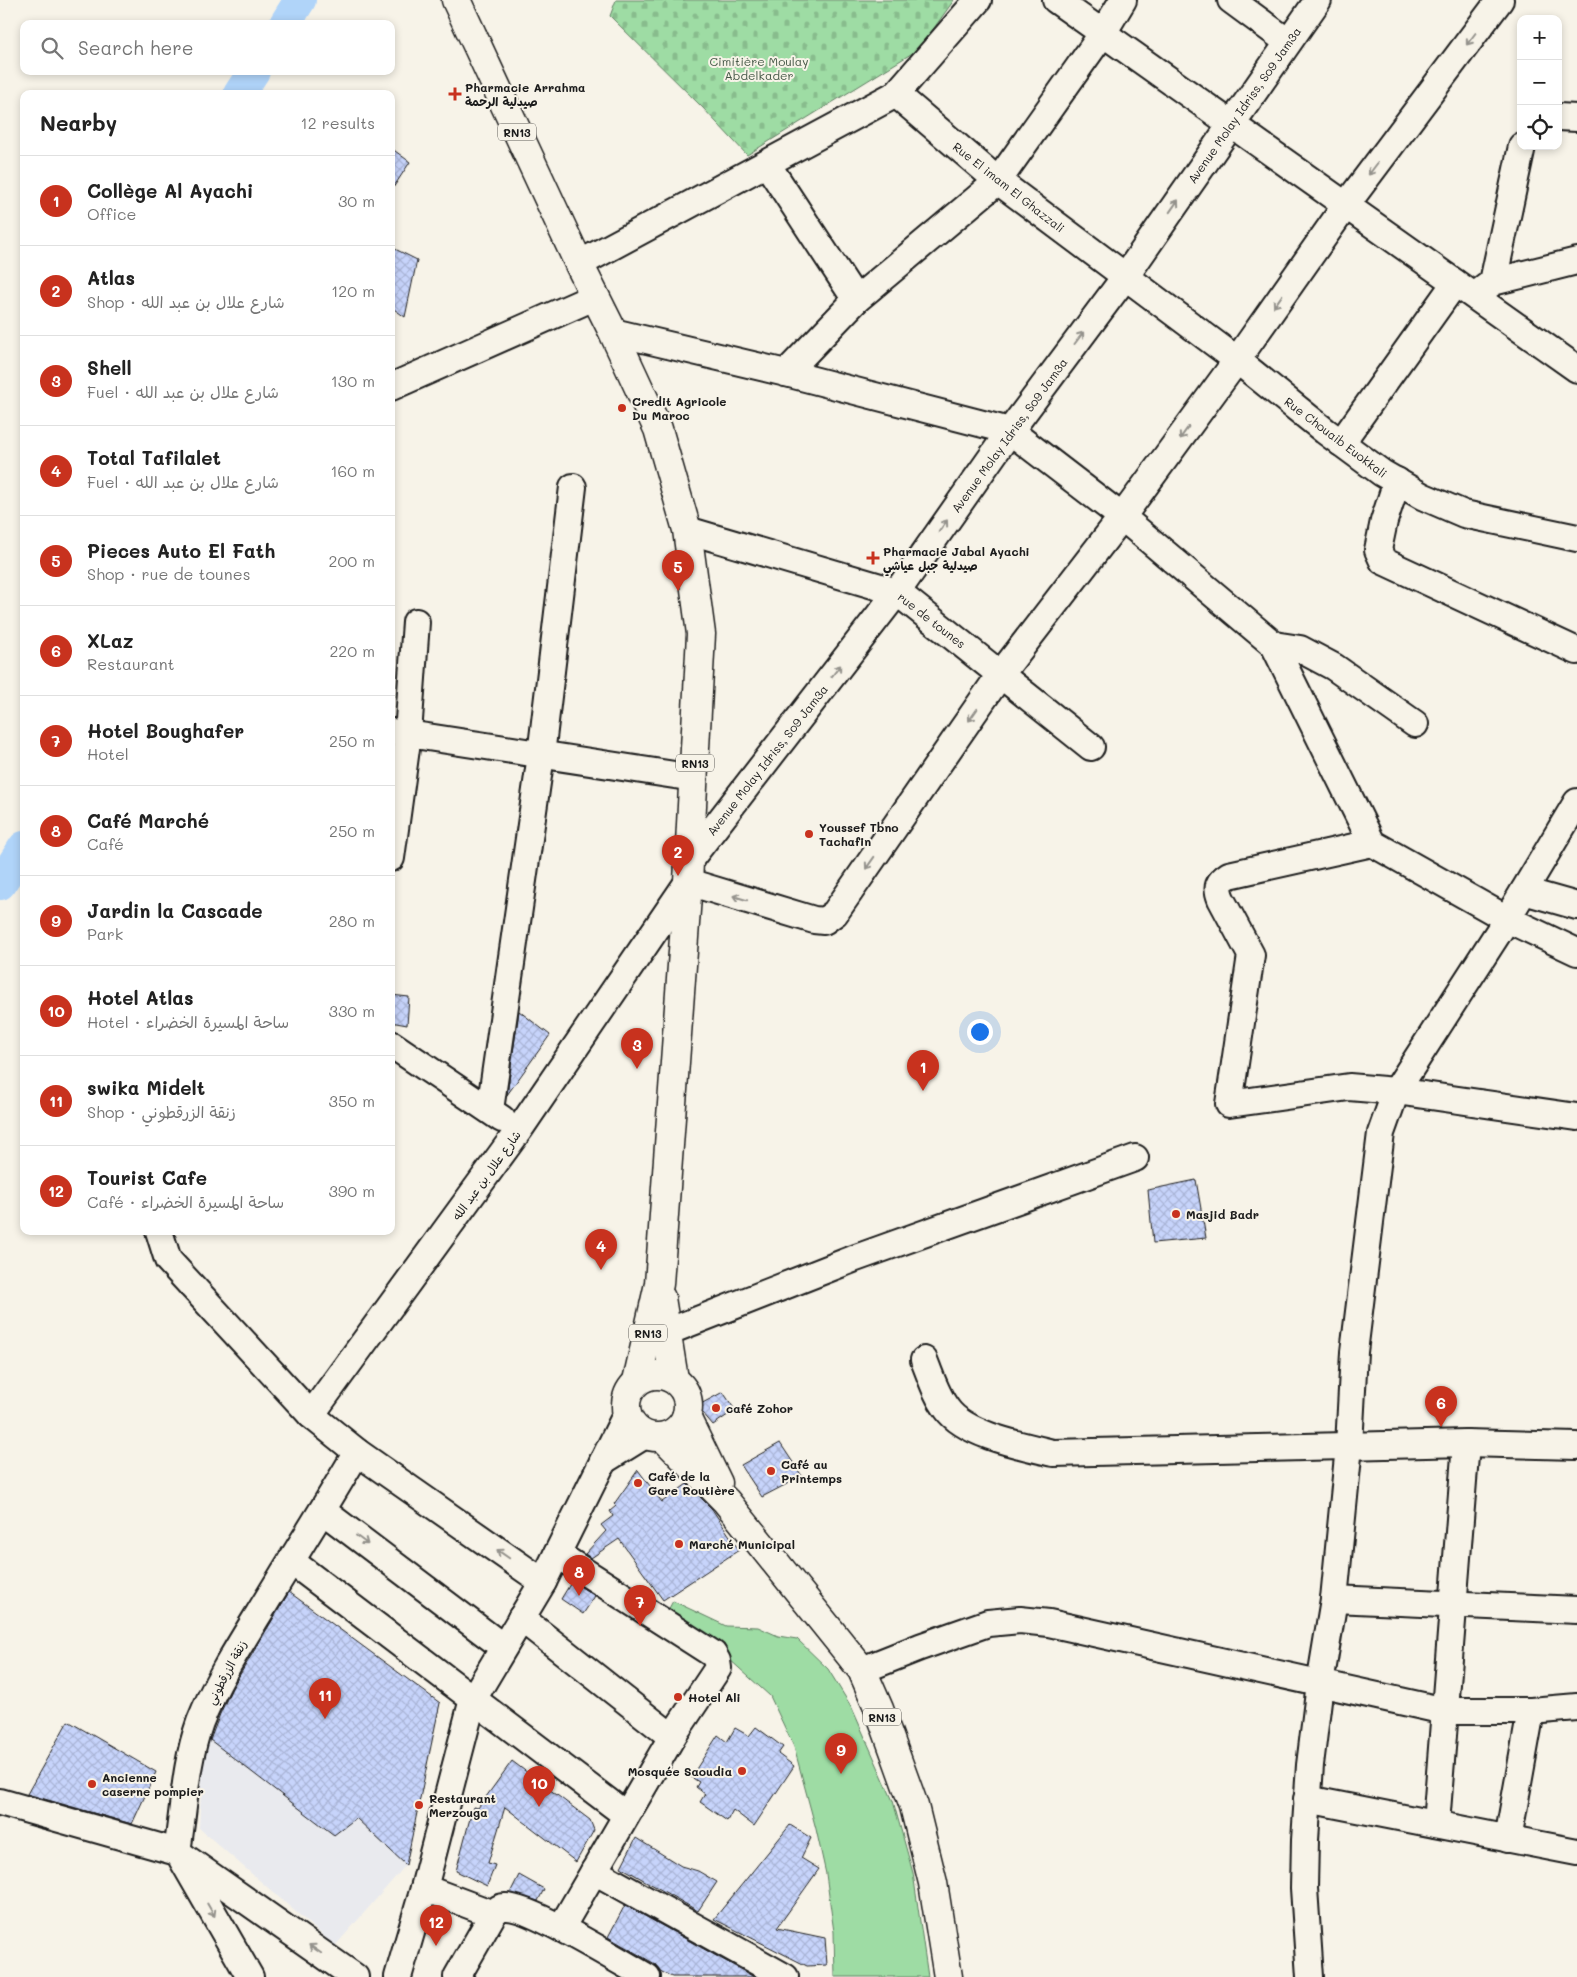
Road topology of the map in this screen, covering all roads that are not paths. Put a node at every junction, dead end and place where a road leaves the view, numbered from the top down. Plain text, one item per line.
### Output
1 (456, 0) edge
2 (978, 0) edge
3 (1056, 0) edge
4 (1123, 0) edge
5 (1231, 0) edge
6 (1318, 0) edge
7 (1500, 0) edge
8 (1103, 33) junction
9 (1288, 42) junction
10 (896, 94) junction
11 (1562, 117) edge
12 (1577, 118) edge
13 (1231, 124) junction
14 (1521, 150) edge
15 (767, 164) junction
16 (998, 181) junction
17 (1346, 205) junction
18 (1577, 261) edge
19 (579, 264) junction
20 (1125, 277) junction
21 (1474, 287) junction
22 (594, 298) junction
23 (856, 300) junction
24 (613, 332) junction
25 (1237, 360) junction
26 (1575, 364) edge
27 (786, 373) junction
28 (395, 385) edge
29 (1010, 431) junction
30 (1341, 442) junction
31 (1397, 482) junction
32 (574, 487) dead end
33 (1122, 517) junction
34 (687, 530) junction
35 (1577, 538) edge
36 (897, 592) junction
37 (416, 622) dead end
38 (1274, 646) junction
39 (1577, 651) edge
40 (1000, 675) junction
41 (1415, 724) dead end
42 (399, 733) edge
43 (1091, 747) dead end
44 (541, 755) junction
45 (694, 778) junction
46 (395, 796) edge
47 (1577, 802) edge
48 (1372, 843) junction
49 (688, 872) junction
50 (1524, 891) junction
51 (1577, 906) edge
52 (1508, 919) junction
53 (1577, 952) edge
54 (395, 1047) edge
55 (1396, 1091) junction
56 (490, 1110) junction
57 (1577, 1117) edge
58 (519, 1130) junction
59 (1135, 1158) dead end
60 (160, 1235) edge
61 (658, 1284) junction
62 (666, 1332) junction
63 (924, 1360) dead end
64 (674, 1379) junction
65 (637, 1381) junction
66 (626, 1414) junction
67 (311, 1415) junction
68 (686, 1417) junction
69 (654, 1436) junction
70 (1466, 1444) junction
71 (1349, 1446) junction
72 (1577, 1446) edge
73 (357, 1452) junction
74 (603, 1461) junction
75 (726, 1501) junction
76 (323, 1511) junction
77 (557, 1554) junction
78 (291, 1561) junction
79 (543, 1582) junction
80 (1334, 1599) junction
81 (1453, 1604) junction
82 (1577, 1610) edge
83 (521, 1618) junction
84 (503, 1646) junction
85 (862, 1670) junction
86 (1320, 1684) junction
87 (473, 1699) junction
88 (1577, 1707) edge
89 (1445, 1711) junction
90 (1531, 1711) junction
91 (672, 1736) junction
92 (1307, 1799) junction
93 (0, 1802) edge
94 (626, 1816) junction
95 (1436, 1824) junction
96 (1508, 1839) junction
97 (178, 1852) junction
98 (1577, 1852) edge
99 (594, 1871) junction
100 (424, 1888) junction
101 (493, 1914) junction
102 (561, 1928) junction
103 (250, 1977) edge
104 (355, 1977) edge
105 (398, 1977) edge
106 (457, 1977) edge
107 (647, 1977) edge
108 (785, 1977) edge
109 (948, 1977) edge
110 (1310, 1977) edge

1 - 19 main road, RN13
2 - 10 street
3 - 8 street
4 - 8 street
5 - 9 street
6 - 9 street, Avenue Molay Idriss, So9 Jam3a
7 -> 17 street
8 - 13 street
8 - 16 street
9 - 13 street, Avenue Molay Idriss, So9 Jam3a
10 - 15 street
10 - 16 street, Rue El imam El Ghazzali
11 - 12 street
13 - 17 street
20 -> 13 street, Avenue Molay Idriss, So9 Jam3a
14 - 21 street
15 - 19 street
15 - 23 street
16 - 20 street, Rue El imam El Ghazzali
16 - 23 street
17 - 21 street
17 -> 25 street
18 - 21 street
19 - 22 main road, RN13
20 - 25 street, Rue Chouaib Euokkali
29 -> 20 street, Avenue Molay Idriss, So9 Jam3a
21 - 26 street
21 - 30 street
22 - 24 main road, RN13
22 - 28 street
23 - 27 street
24 - 27 street
24 - 34 main road, RN13
25 - 30 street, Rue Chouaib Euokkali
25 -> 33 street
27 - 29 street
29 - 33 street
36 -> 29 street, Avenue Molay Idriss, So9 Jam3a
30 - 31 street, Rue Chouaib Euokkali
31 - 35 street, Rue Chouaib Euokkali
31 - 39 street
32 - 44 street
33 - 38 street
33 - 40 street
34 - 36 street, rue de tounes
34 - 45 main road, RN13
36 - 40 street, rue de tounes
49 -> 36 street, Avenue Molay Idriss, So9 Jam3a
37 - 42 street
38 - 41 street
38 - 48 street
40 - 43 street, rue de tounes
40 -> 49 street
42 - 44 street
42 - 46 street
44 - 45 street
44 - 56 street
45 - 49 main road, RN13
47 - 50 street
48 - 52 street
48 - 55 street
49 - 58 street, شارع علال بن عبد الله
49 - 61 main road, RN13
50 - 51 street
50 - 52 street
52 - 53 street
52 - 55 street
54 - 56 street
55 - 57 street
55 - 71 street
56 - 58 street
58 - 67 street, شارع علال بن عبد الله
59 - 62 street
60 - 67 street
61 - 62 main road, RN13
61 - 65 main road, RN13
62 - 64 main road, RN13
63 - 71 street
64 - 65 main road
64 - 68 main road, RN13
65 - 66 main road, RN13
66 - 69 main road, RN13
66 - 74 street
67 - 73 street
68 - 69 main road
68 - 75 main road, RN13
69 - 74 street
69 - 75 main road, RN13
70 - 71 street
70 - 72 street
70 - 81 street
71 - 80 street
73 - 76 street, زنقة الزرقطوني
79 -> 73 street
74 - 77 street
75 - 85 main road, RN13
76 - 78 street, زنقة الزرقطوني
76 -> 84 street
77 - 79 street
77 - 91 street
78 - 87 street
78 - 97 street, زنقة الزرقطوني
79 - 83 street
80 - 81 street
80 - 86 street
81 - 82 street
81 - 89 street
83 - 84 street
83 - 91 street
84 - 87 street
85 - 86 street
85 - 109 main road, RN13
86 - 89 street
86 - 92 street
87 - 94 street
87 - 100 street
88 - 90 street
89 - 90 street
89 - 95 street
90 - 96 street
91 - 94 street
92 - 95 street
92 - 110 street
93 - 97 street
94 - 99 street
95 - 96 street
96 - 98 street
97 -> 103 street
104 -> 97 street
99 - 102 street
99 - 108 street
100 - 101 street
100 - 105 street
101 - 102 street
101 - 106 street
102 - 107 street

